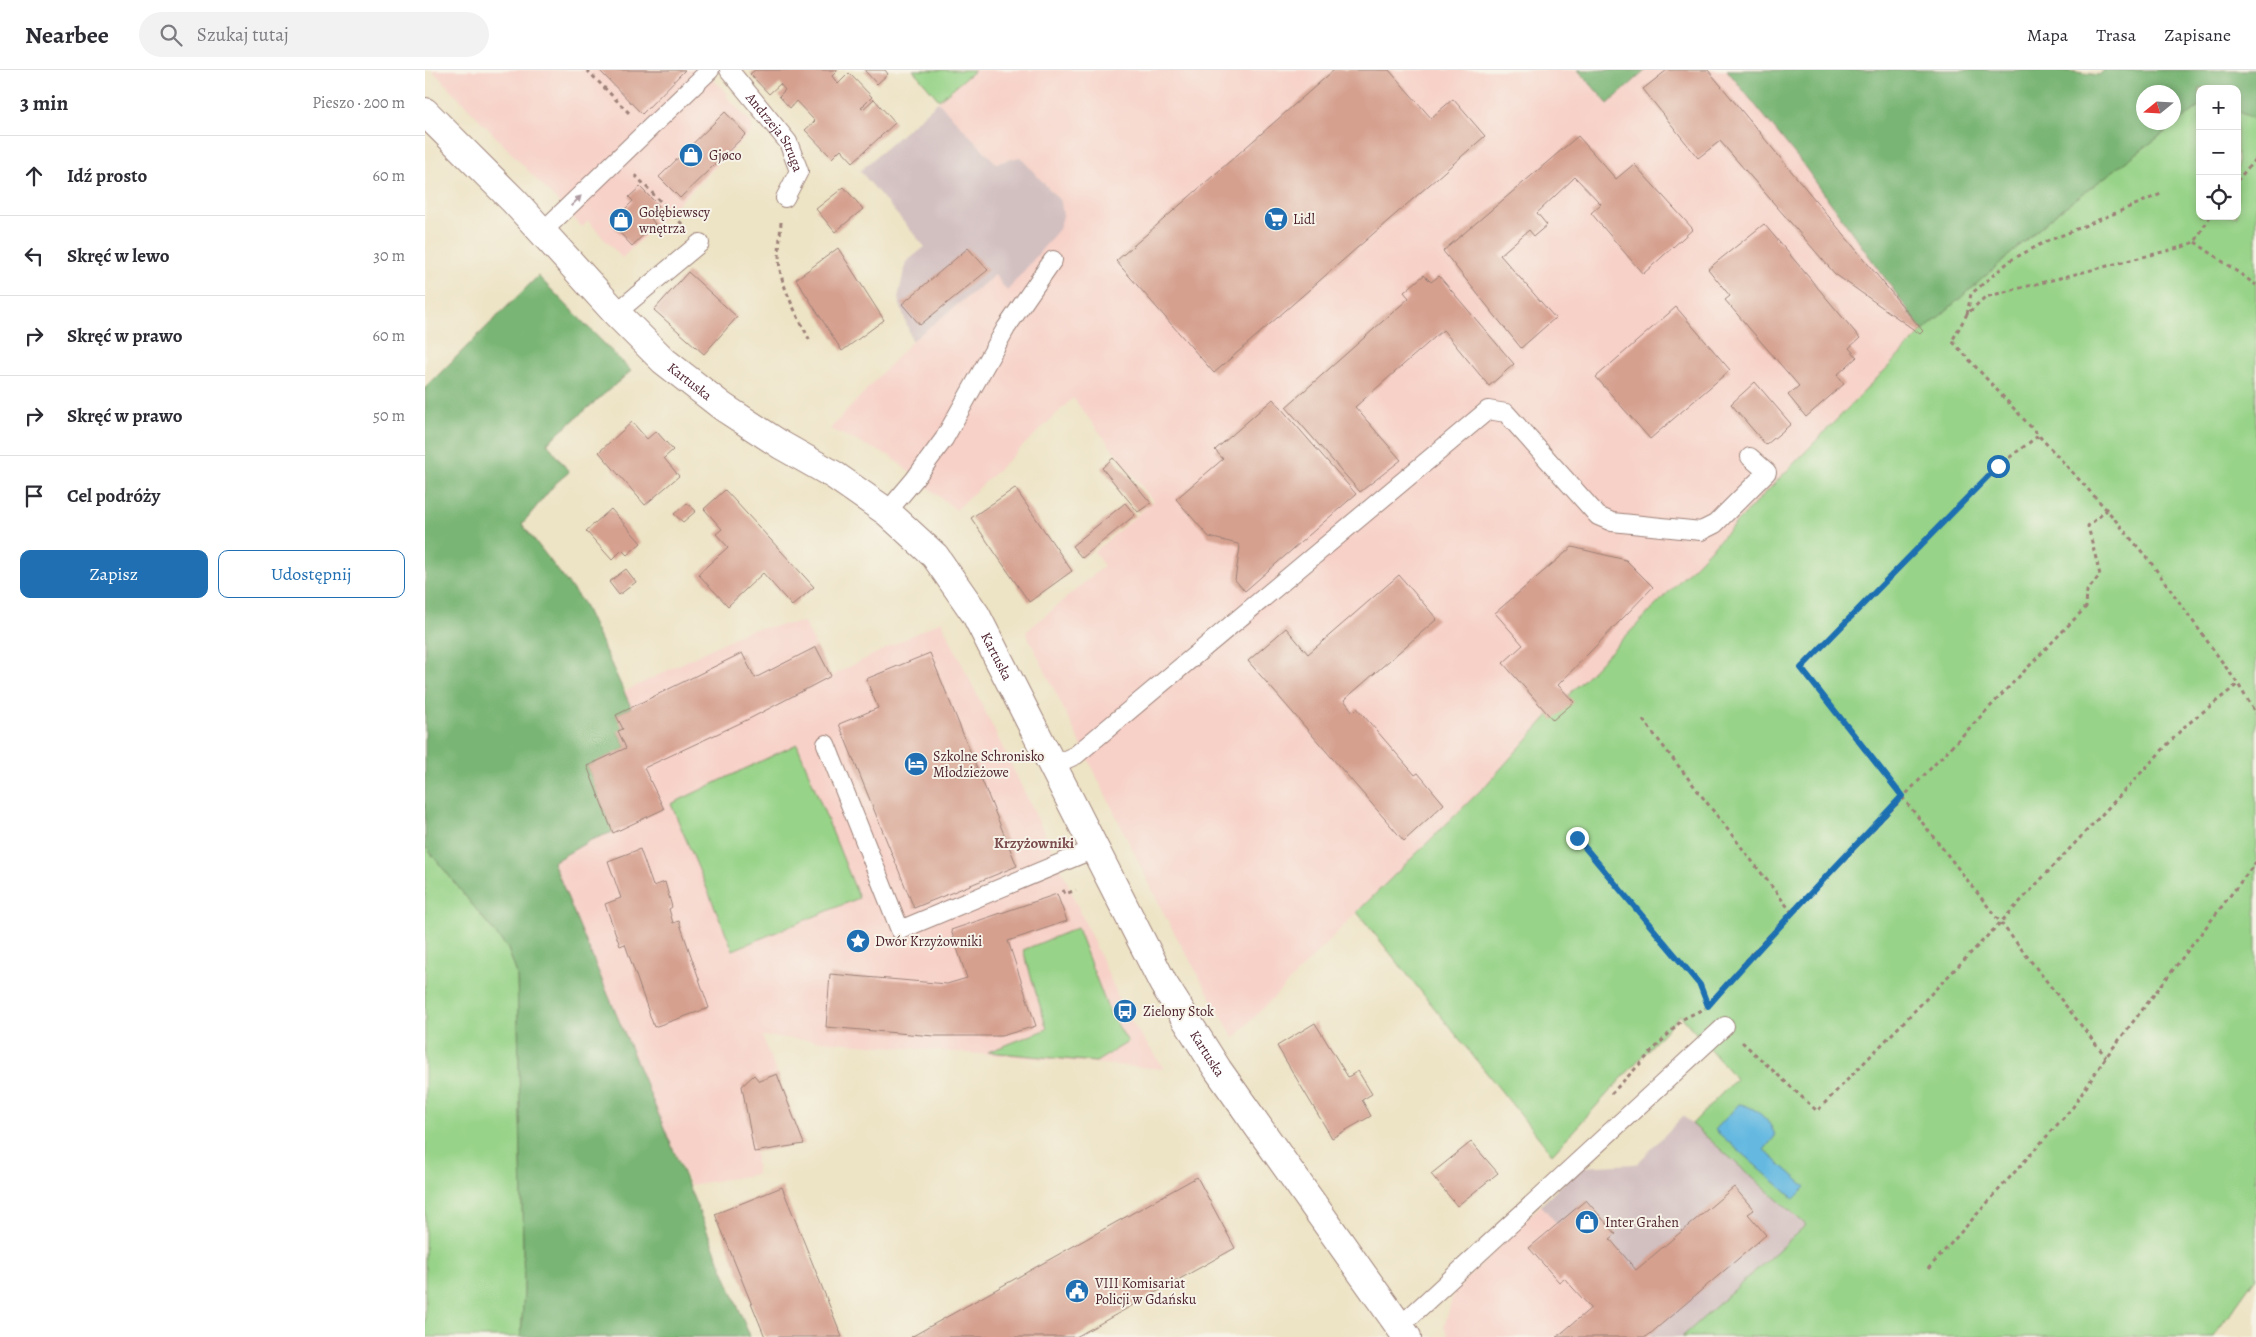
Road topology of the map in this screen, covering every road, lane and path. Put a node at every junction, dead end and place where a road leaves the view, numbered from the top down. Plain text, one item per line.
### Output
1 (587, 70) edge
2 (710, 70) edge
3 (729, 70) edge
4 (425, 112) edge
5 (632, 116) dead end
6 (2256, 158) edge
7 (613, 164) junction
8 (2241, 176) edge
9 (2161, 194) dead end
10 (785, 198) joint
11 (2208, 220) edge
12 (543, 231) junction
13 (2195, 242) junction
14 (700, 243) joint
15 (1053, 260) dead end
16 (2256, 285) edge
17 (617, 314) junction
18 (1967, 314) junction
19 (811, 343) dead end
20 (2038, 436) junction
21 (1750, 457) dead end
22 (2107, 510) junction
23 (887, 512) junction
24 (2238, 684) junction
25 (2256, 714) edge
26 (1643, 720) dead end
27 (826, 744) dead end
28 (1054, 765) junction
29 (1902, 796) junction
30 (1577, 838) dead end
31 (1094, 849) junction
32 (2256, 862) edge
33 (1793, 914) junction
34 (2000, 923) junction
35 (1708, 1006) junction
36 (1725, 1026) junction
37 (2106, 1057) junction
38 (1927, 1269) dead end
39 (1403, 1331) edge

1 - 5 path
2 - 7 lane
3 - 10 lane, Andrzeja Struga
4 - 12 street, Kartuska
6 - 8 path
12 -> 7 lane
7 - 14 path
9 - 18 path
10 - 19 path
11 - 13 path
12 - 17 street, Kartuska
13 - 16 path
13 - 18 path
14 - 17 lane
15 - 23 lane
17 - 23 street, Kartuska
18 - 20 path
20 - 22 path
20 - 29 path
21 - 28 lane
22 - 24 path
22 - 29 path
23 - 28 street, Kartuska
24 - 25 path
24 - 34 path
26 - 33 path
27 - 31 lane
28 - 31 street, Kartuska
29 - 33 path
29 - 34 path
30 - 35 path
31 - 39 street, Kartuska
32 - 37 path
33 - 35 path
34 - 36 path
34 - 37 path
35 - 36 path
36 - 39 lane
37 - 38 path

